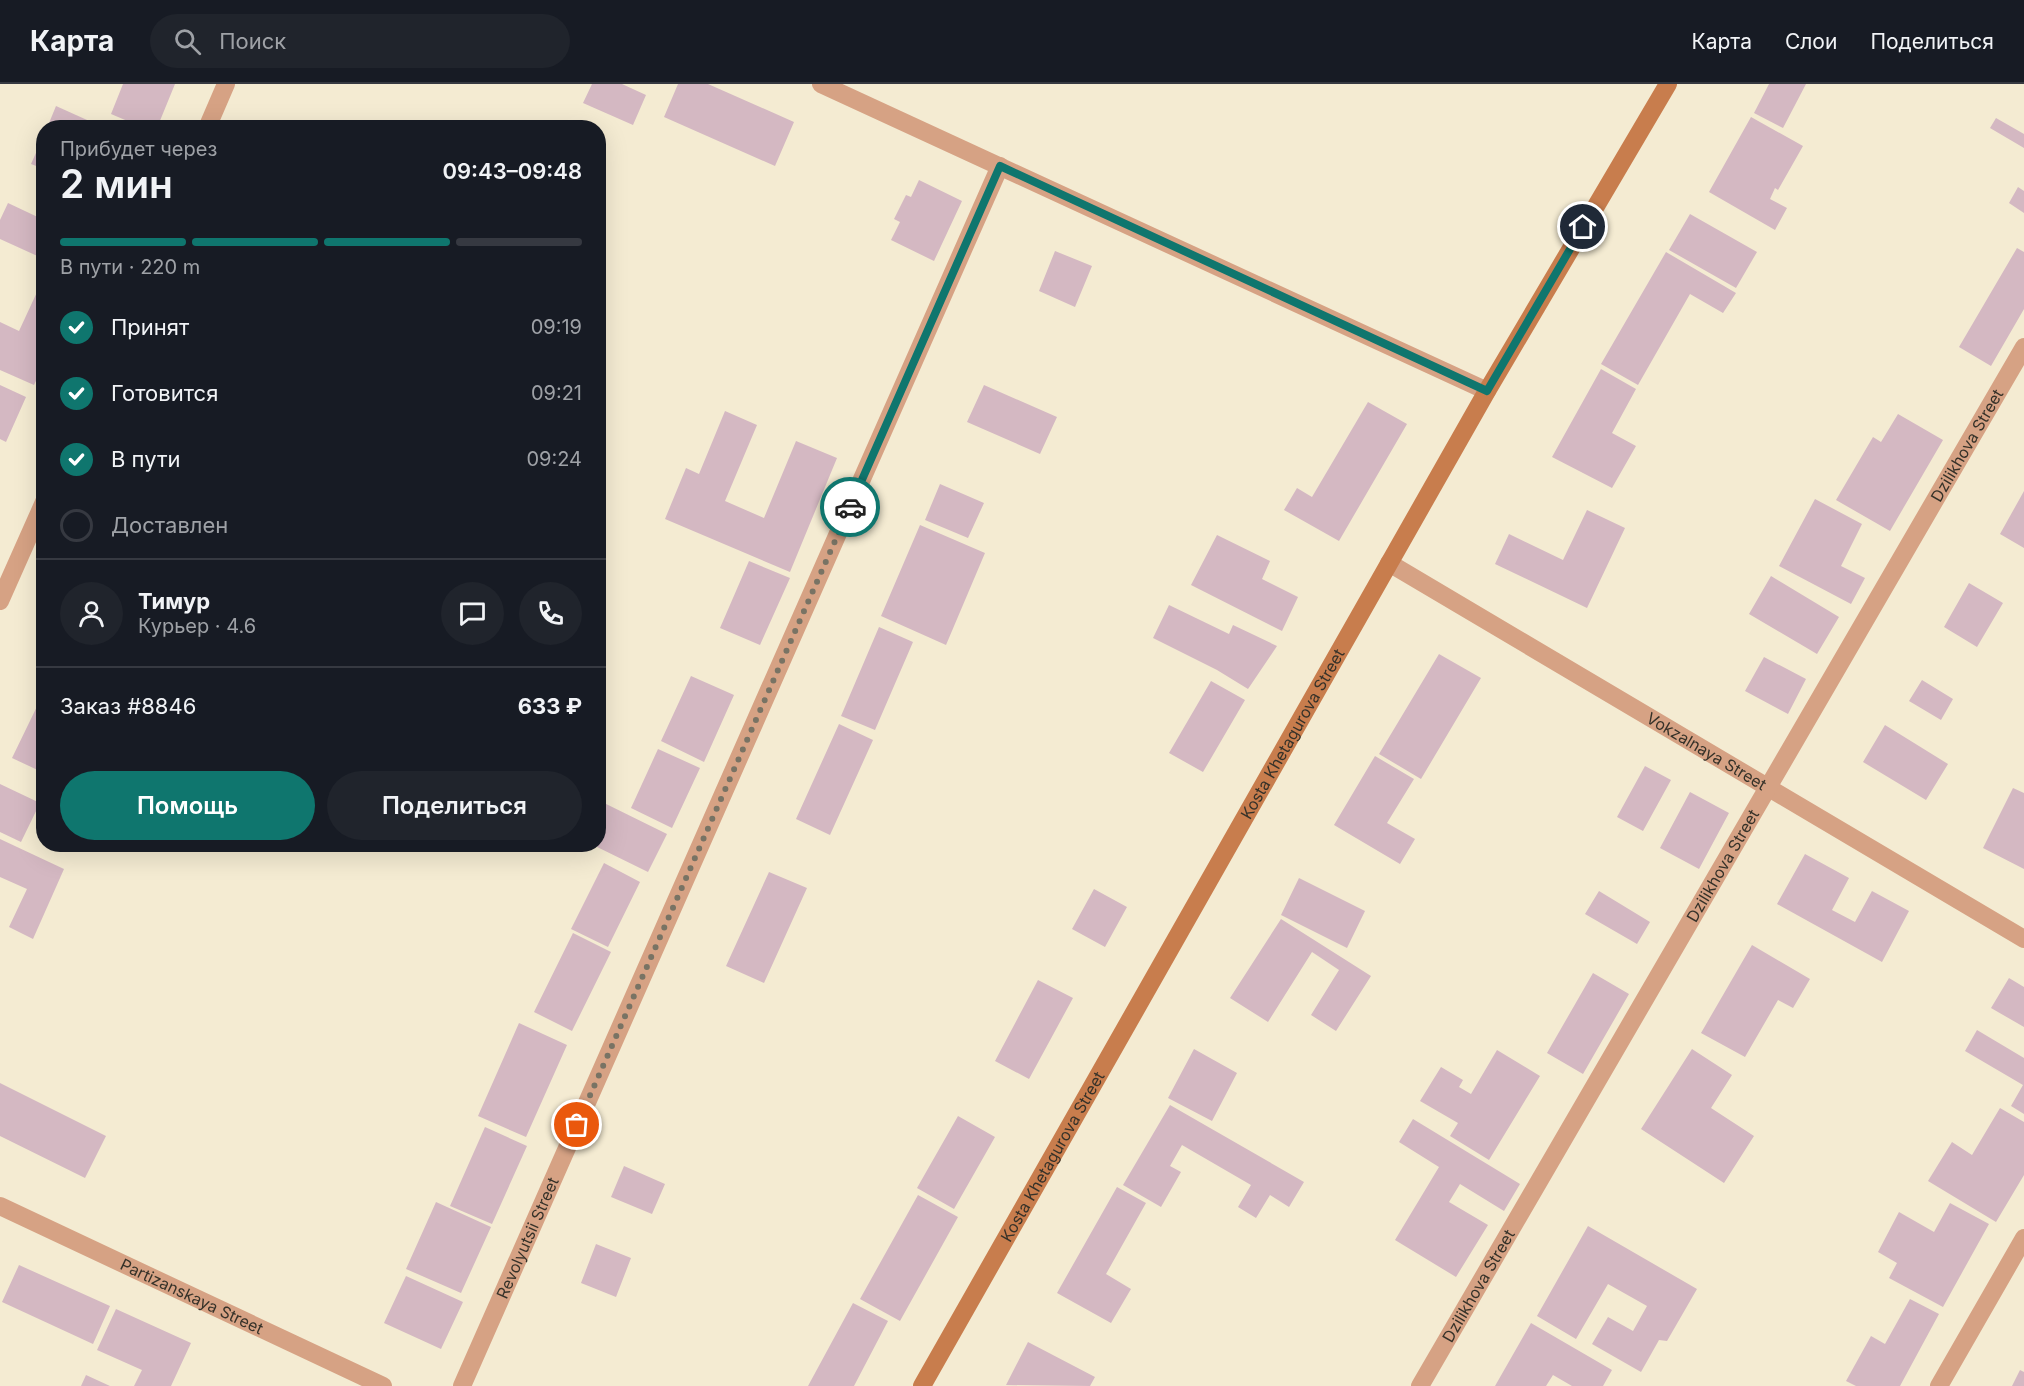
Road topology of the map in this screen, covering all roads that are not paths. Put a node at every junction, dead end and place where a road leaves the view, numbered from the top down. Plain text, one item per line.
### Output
1 (226, 84) edge
2 (821, 84) edge
3 (1668, 84) edge
4 (210, 120) edge
5 (1000, 166) junction
6 (2024, 347) edge
7 (1487, 391) junction
8 (36, 520) edge
9 (1389, 563) junction
10 (0, 601) edge
11 (1768, 788) junction
12 (2024, 939) edge
13 (0, 1206) edge
14 (2024, 1238) edge
15 (383, 1386) edge
16 (462, 1386) edge
17 (922, 1386) edge
18 (1420, 1386) edge
19 (1939, 1386) edge

1 - 4 street
2 - 5 street
3 - 7 main road, Kosta Khetagurova Street
5 - 7 street
5 - 16 street, Revolyutsii Street
6 - 11 street, Dzilikhova Street
7 - 9 main road, Kosta Khetagurova Street
8 - 10 street
9 - 11 street, Vokzalnaya Street
9 - 17 main road, Kosta Khetagurova Street
11 - 12 street, Vokzalnaya Street
11 - 18 street, Dzilikhova Street
13 - 15 street, Partizanskaya Street
14 - 19 street

